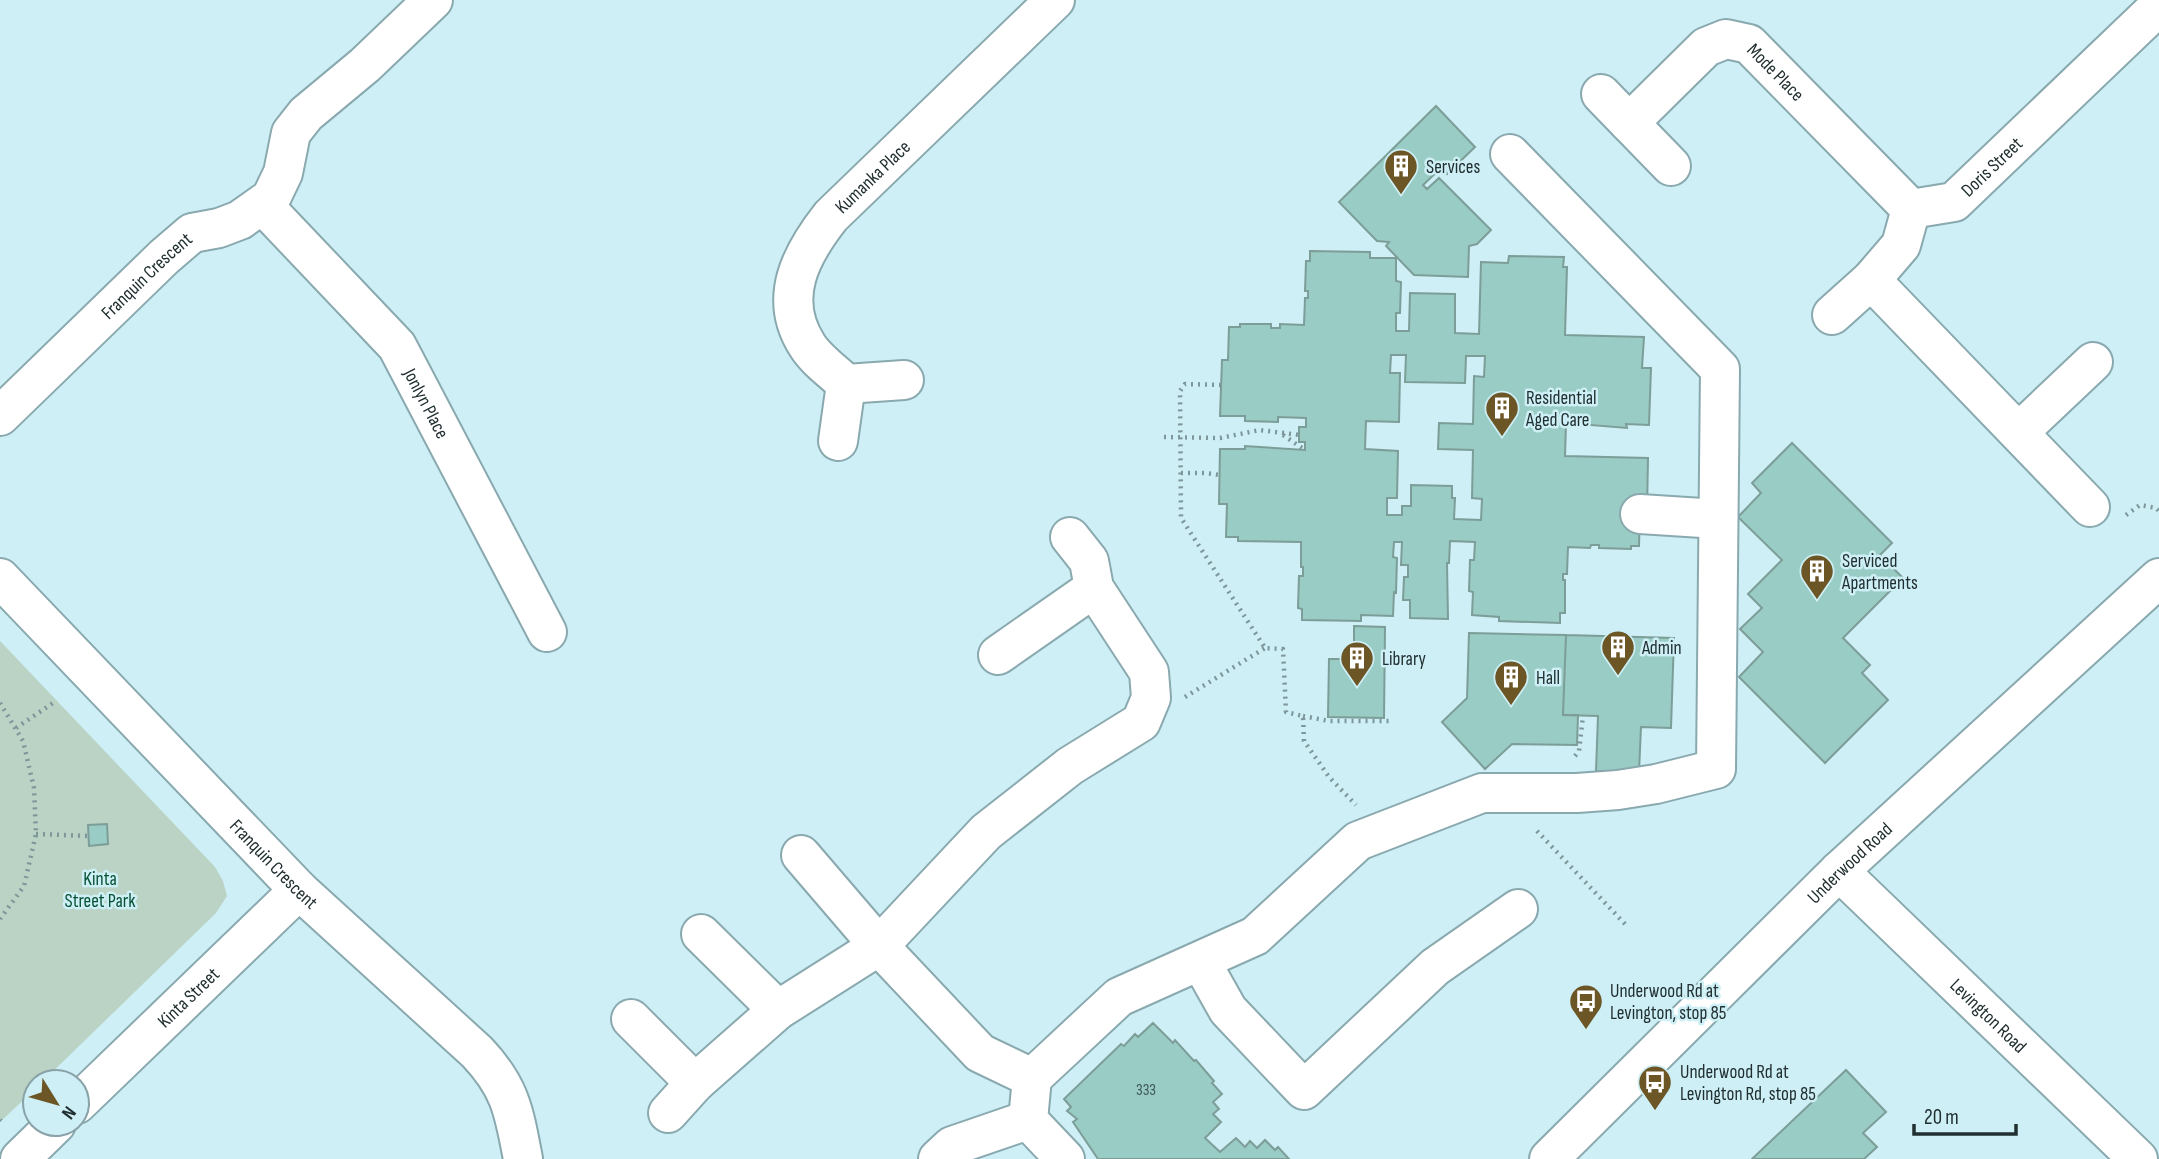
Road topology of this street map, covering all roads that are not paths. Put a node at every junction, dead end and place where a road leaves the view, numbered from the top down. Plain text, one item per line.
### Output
1 (433, 0) edge
2 (1055, 0) edge
3 (2159, 6) edge
4 (1601, 94) dead end
5 (1629, 123) junction
6 (1510, 154) dead end
7 (1671, 166) dead end
8 (263, 205) junction
9 (1911, 209) junction
10 (1871, 280) junction
11 (1832, 315) dead end
12 (2093, 362) dead end
13 (904, 380) dead end
14 (846, 384) junction
15 (0, 416) edge
16 (2019, 432) junction
17 (838, 441) dead end
18 (2090, 507) dead end
19 (1640, 514) dead end
20 (1718, 519) junction
21 (1070, 537) dead end
22 (0, 578) edge
23 (2159, 578) edge
24 (1094, 588) junction
25 (547, 632) dead end
26 (998, 655) dead end
27 (801, 856) dead end
28 (1839, 871) junction
29 (299, 890) junction
30 (1518, 909) dead end
31 (701, 934) dead end
32 (879, 946) junction
33 (1201, 962) junction
34 (778, 1010) junction
35 (631, 1018) dead end
36 (1032, 1078) junction
37 (695, 1083) junction
38 (91, 1091) edge
39 (668, 1112) dead end
40 (1028, 1120) junction
41 (42, 1138) edge
42 (20, 1159) edge
43 (523, 1159) edge
44 (938, 1159) edge
45 (1065, 1159) edge
46 (1549, 1159) edge
47 (2138, 1159) edge

1 - 8 street, Franquin Crescent
2 - 14 street, Kumanka Place
3 - 9 street, Doris Street
4 - 5 street
5 - 7 street
5 - 9 street, Mode Place
6 - 20 street
8 - 15 street, Franquin Crescent
8 - 25 street, Jonlyn Place
9 - 10 street
10 - 11 street
10 - 16 street
12 - 16 street
13 - 14 street
14 - 17 street
16 - 18 street
19 - 20 street
20 - 33 street
21 - 24 street
22 - 29 street, Franquin Crescent
23 - 28 street, Underwood Road
24 - 26 street
24 - 32 street
27 - 32 street
28 - 46 street, Underwood Road
28 - 47 street, Levington Road
29 - 38 street, Kinta Street
29 - 43 street, Franquin Crescent
30 - 33 street
31 - 34 street
32 - 34 street
32 - 36 street
33 - 36 street
34 - 37 street
35 - 37 street
36 - 40 street
37 - 39 street
40 - 44 street
40 - 45 street
41 - 42 street

